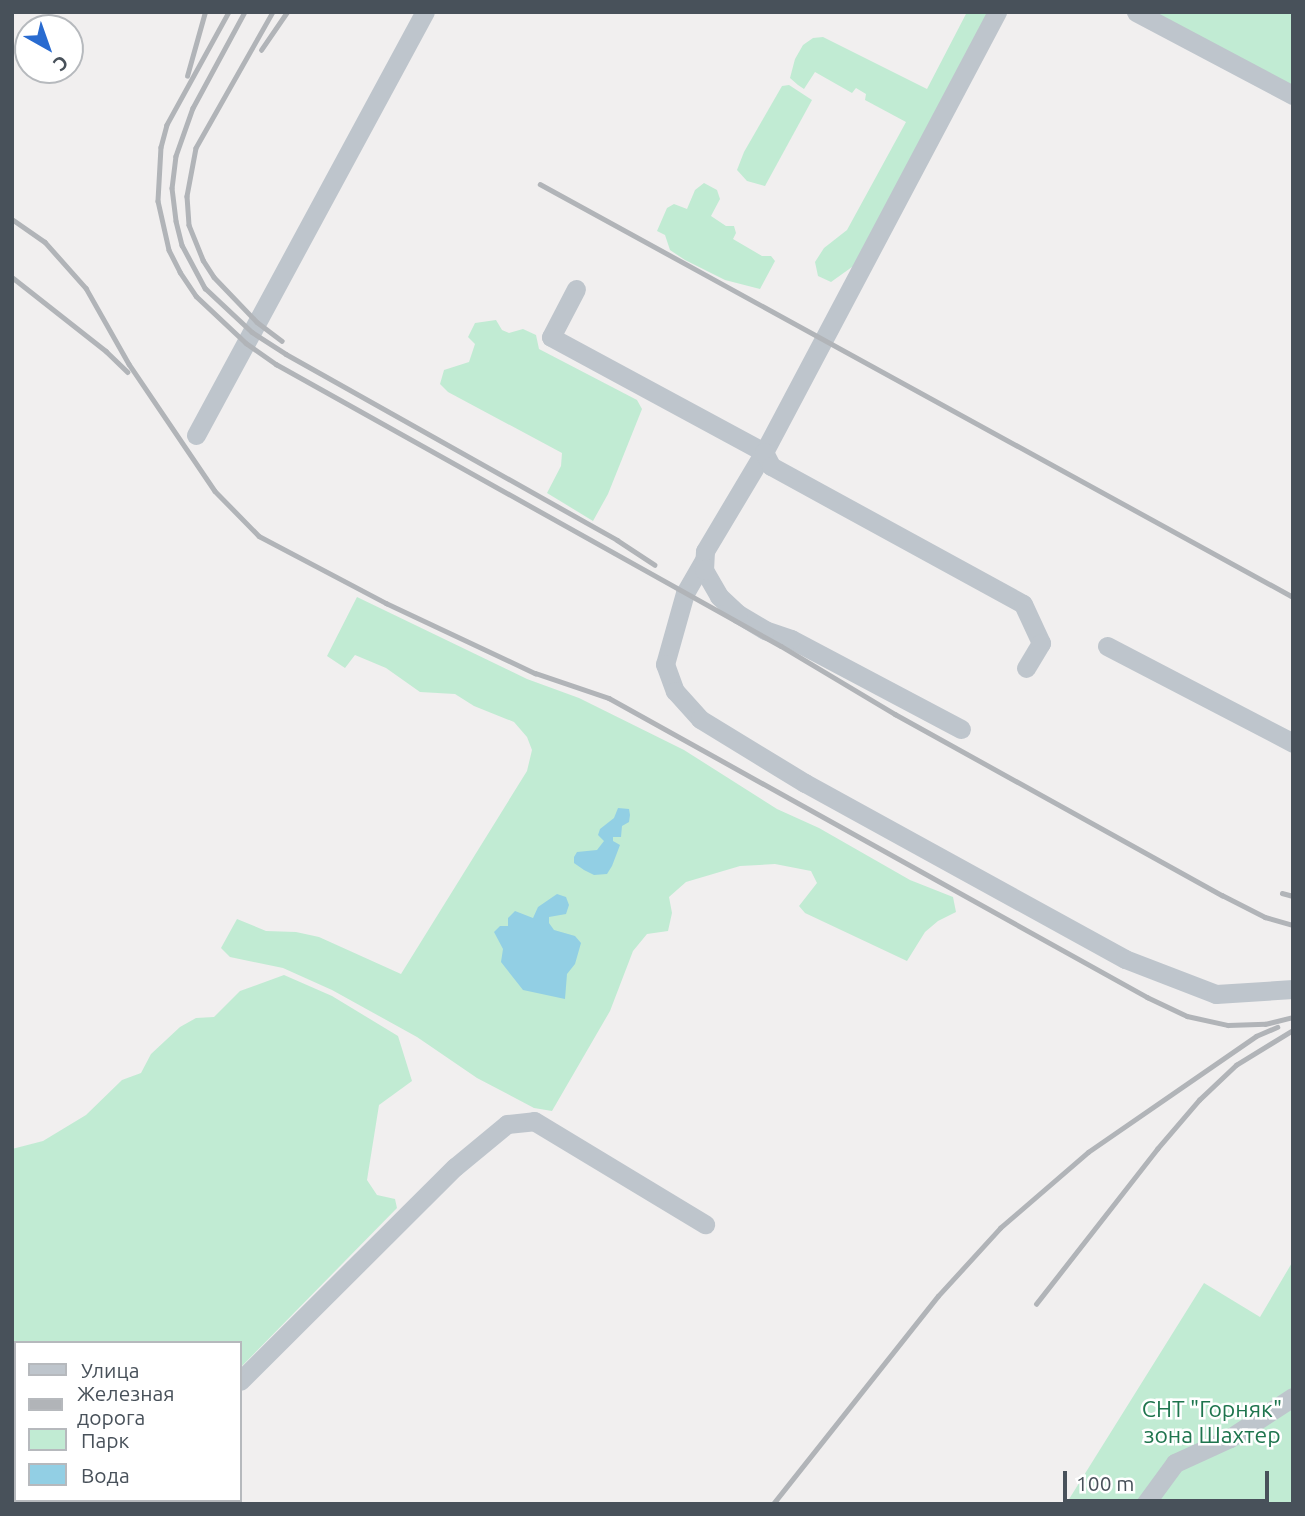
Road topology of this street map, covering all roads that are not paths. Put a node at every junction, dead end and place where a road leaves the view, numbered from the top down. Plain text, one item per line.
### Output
1 (425, 12) edge
2 (997, 12) edge
3 (1136, 12) edge
4 (1293, 95) edge
5 (576, 289) dead end
6 (196, 435) dead end
7 (764, 452) junction
8 (704, 560) junction
9 (1108, 646) dead end
10 (1026, 668) dead end
11 (961, 729) dead end
12 (1293, 743) edge
13 (1293, 989) edge
14 (705, 1224) dead end
15 (242, 1379) edge
16 (1293, 1397) edge
17 (1145, 1504) edge

1 - 6 street
2 - 7 street
3 - 4 street
5 - 7 street
7 - 8 street
7 - 10 street
8 - 11 street
8 - 13 street
9 - 12 street
14 - 15 street
16 - 17 street

